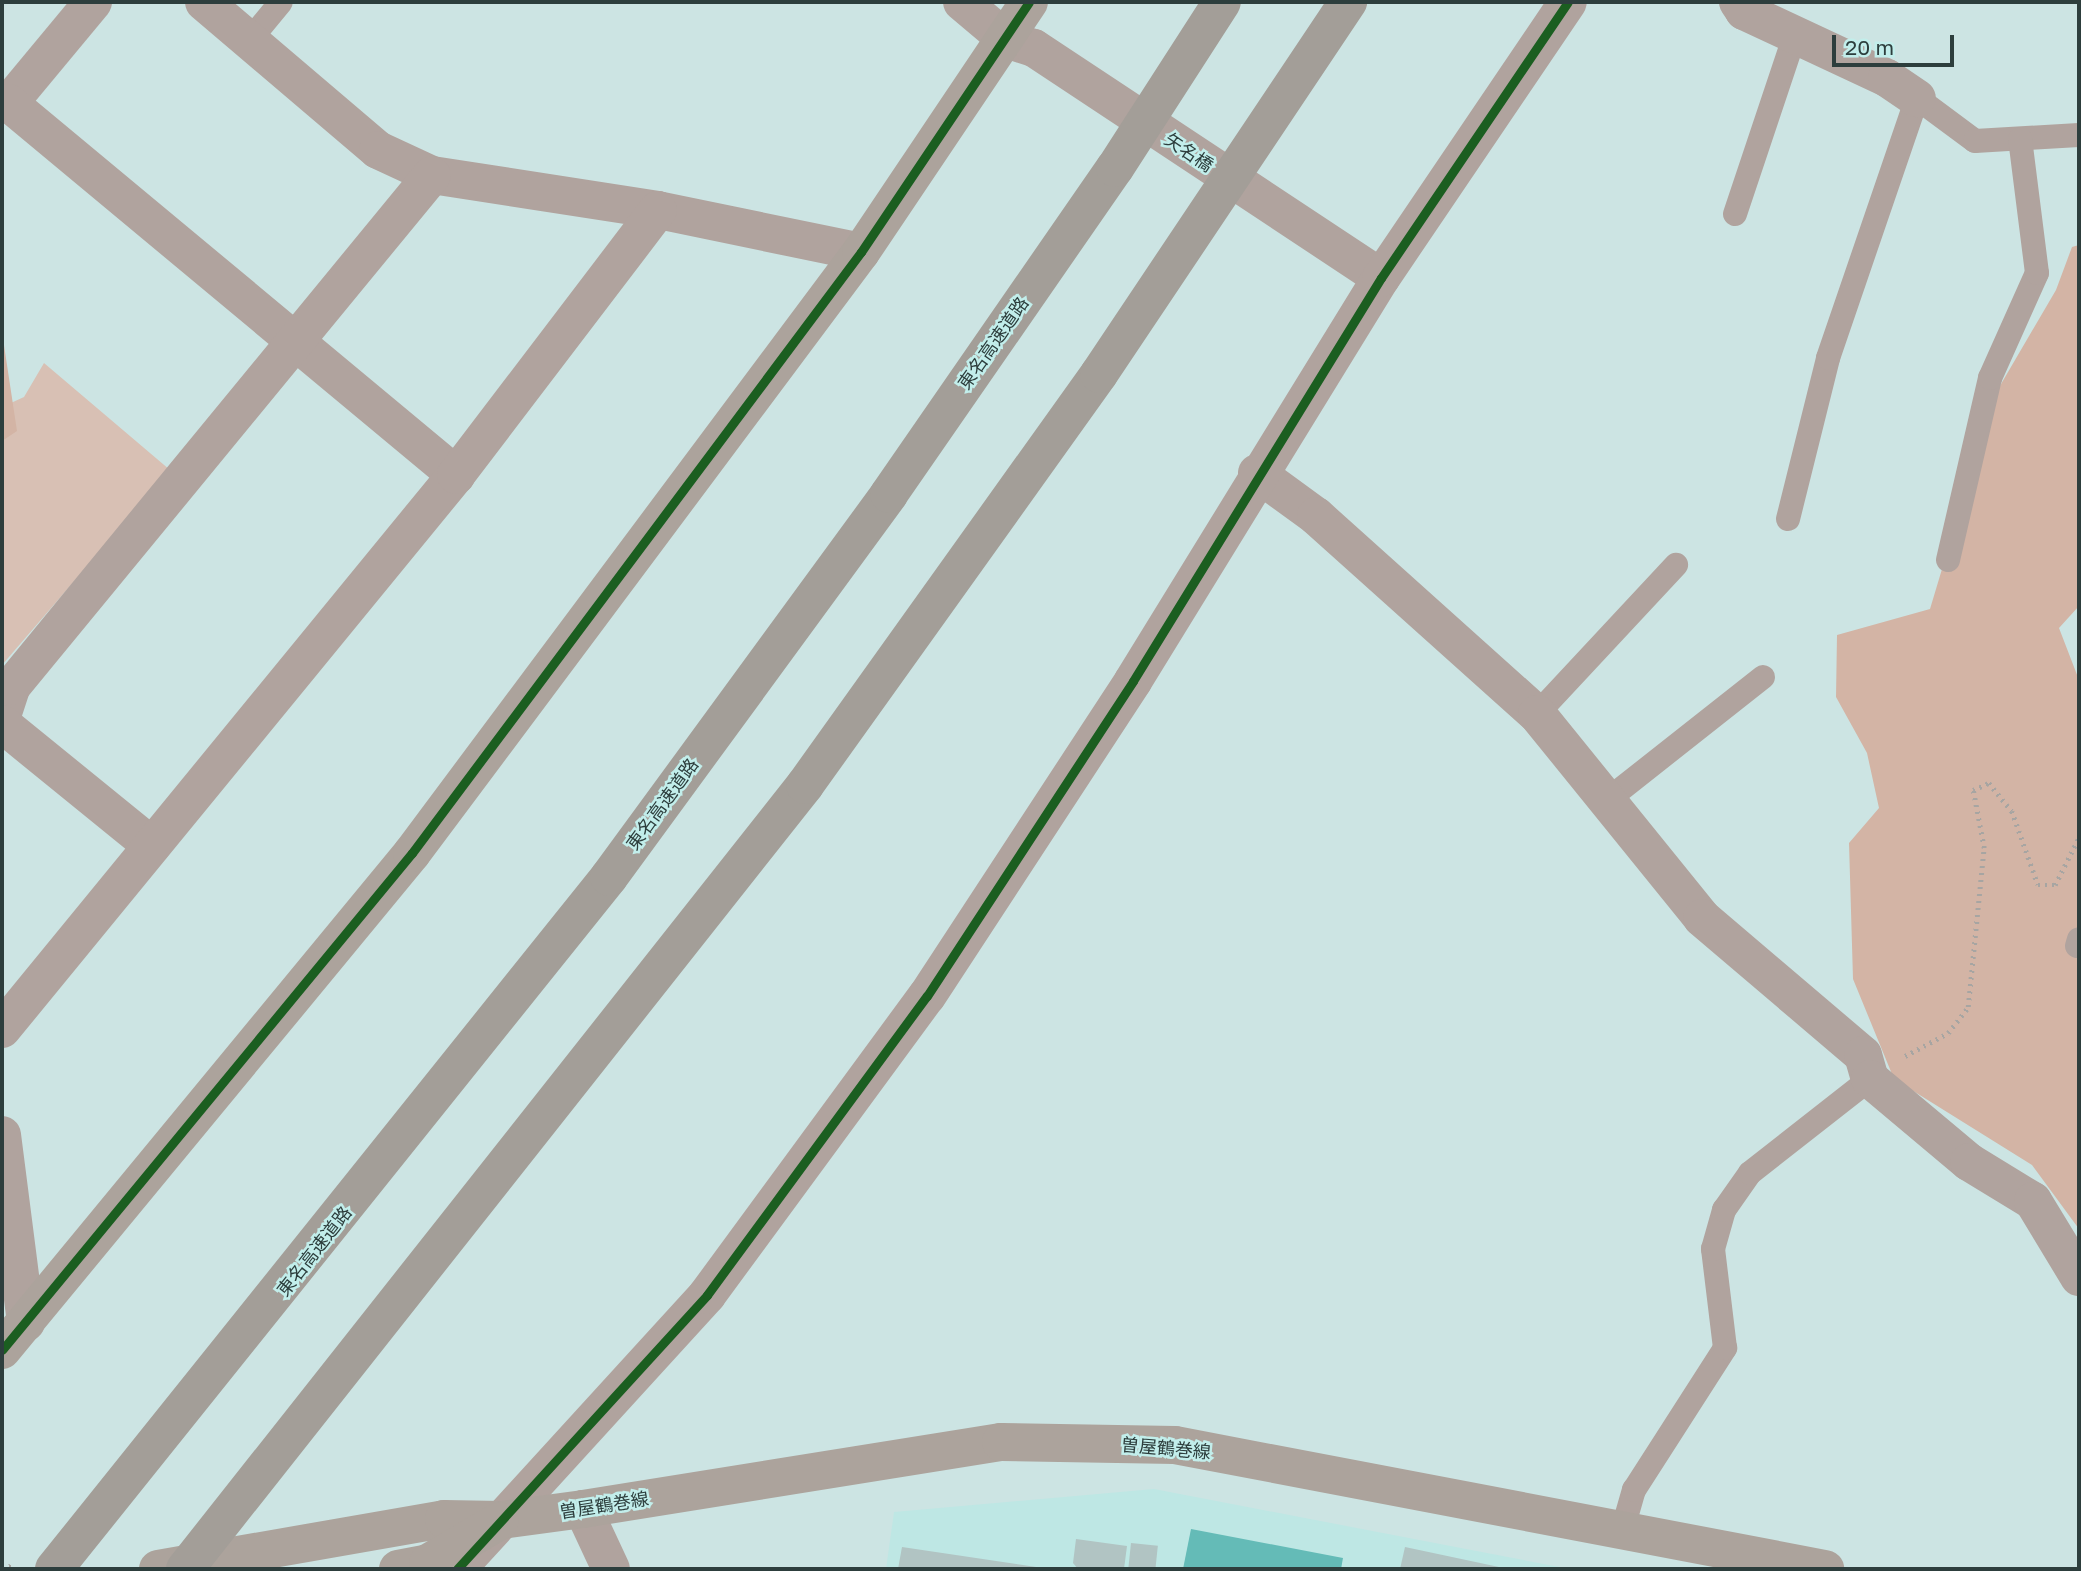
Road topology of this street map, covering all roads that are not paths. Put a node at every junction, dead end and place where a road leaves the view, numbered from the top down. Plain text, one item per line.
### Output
1 (93, 2) edge
2 (204, 2) edge
3 (281, 2) edge
4 (962, 2) edge
5 (1029, 2) edge
6 (1222, 2) edge
7 (1348, 2) edge
8 (1568, 2) edge
9 (1738, 2) edge
10 (1796, 35) junction
11 (250, 41) junction
12 (1020, 43) junction
13 (1917, 98) junction
14 (2079, 135) edge
15 (2020, 139) junction
16 (432, 174) junction
17 (657, 209) junction
18 (1735, 214) dead end
19 (861, 252) junction
20 (1381, 278) junction
21 (297, 342) junction
22 (1257, 473) junction
23 (456, 475) junction
24 (1788, 519) dead end
25 (1948, 560) dead end
26 (1676, 565) dead end
27 (1763, 677) dead end
28 (1537, 714) junction
29 (2, 716) edge
30 (2, 724) edge
31 (1606, 801) junction
32 (152, 846) junction
33 (2, 1029) edge
34 (1867, 1067) junction
35 (2, 1135) edge
36 (2079, 1277) edge
37 (14, 1336) edge
38 (583, 1509) junction
39 (502, 1520) junction
40 (1623, 1528) junction
41 (54, 1569) edge
42 (159, 1569) edge
43 (185, 1569) edge
44 (398, 1569) edge
45 (457, 1569) edge
46 (611, 1569) edge
47 (1825, 1569) edge

1 - 21 street
2 - 11 street
3 - 11 lane
4 - 12 street, 矢名橋
5 - 12 main road
6 - 41 highway, 東名高速道路
7 - 43 highway
8 - 20 street
9 - 10 street
10 - 13 street
10 - 18 lane
11 - 16 street
12 - 19 main road
12 - 20 street, 矢名橋
13 - 15 lane
13 - 24 lane
14 - 15 lane
15 - 25 lane
16 - 17 street
16 - 21 street
17 - 19 street
17 - 23 street
19 - 37 main road
20 - 22 street
21 - 23 street
21 - 29 street
22 - 28 street
22 - 39 street
23 - 32 street
26 - 28 lane
27 - 31 lane
28 - 31 street
30 - 32 street
31 - 34 street
32 - 33 street
34 - 36 street
34 - 40 lane
35 - 37 street
38 - 39 main road, 曽屋鶴巻線
38 - 40 main road, 曽屋鶴巻線
38 - 46 street
39 - 42 main road, 曽屋鶴巻線
39 - 44 main road, 曽屋鶴巻線
39 - 45 street
40 - 47 main road, 曽屋鶴巻線

